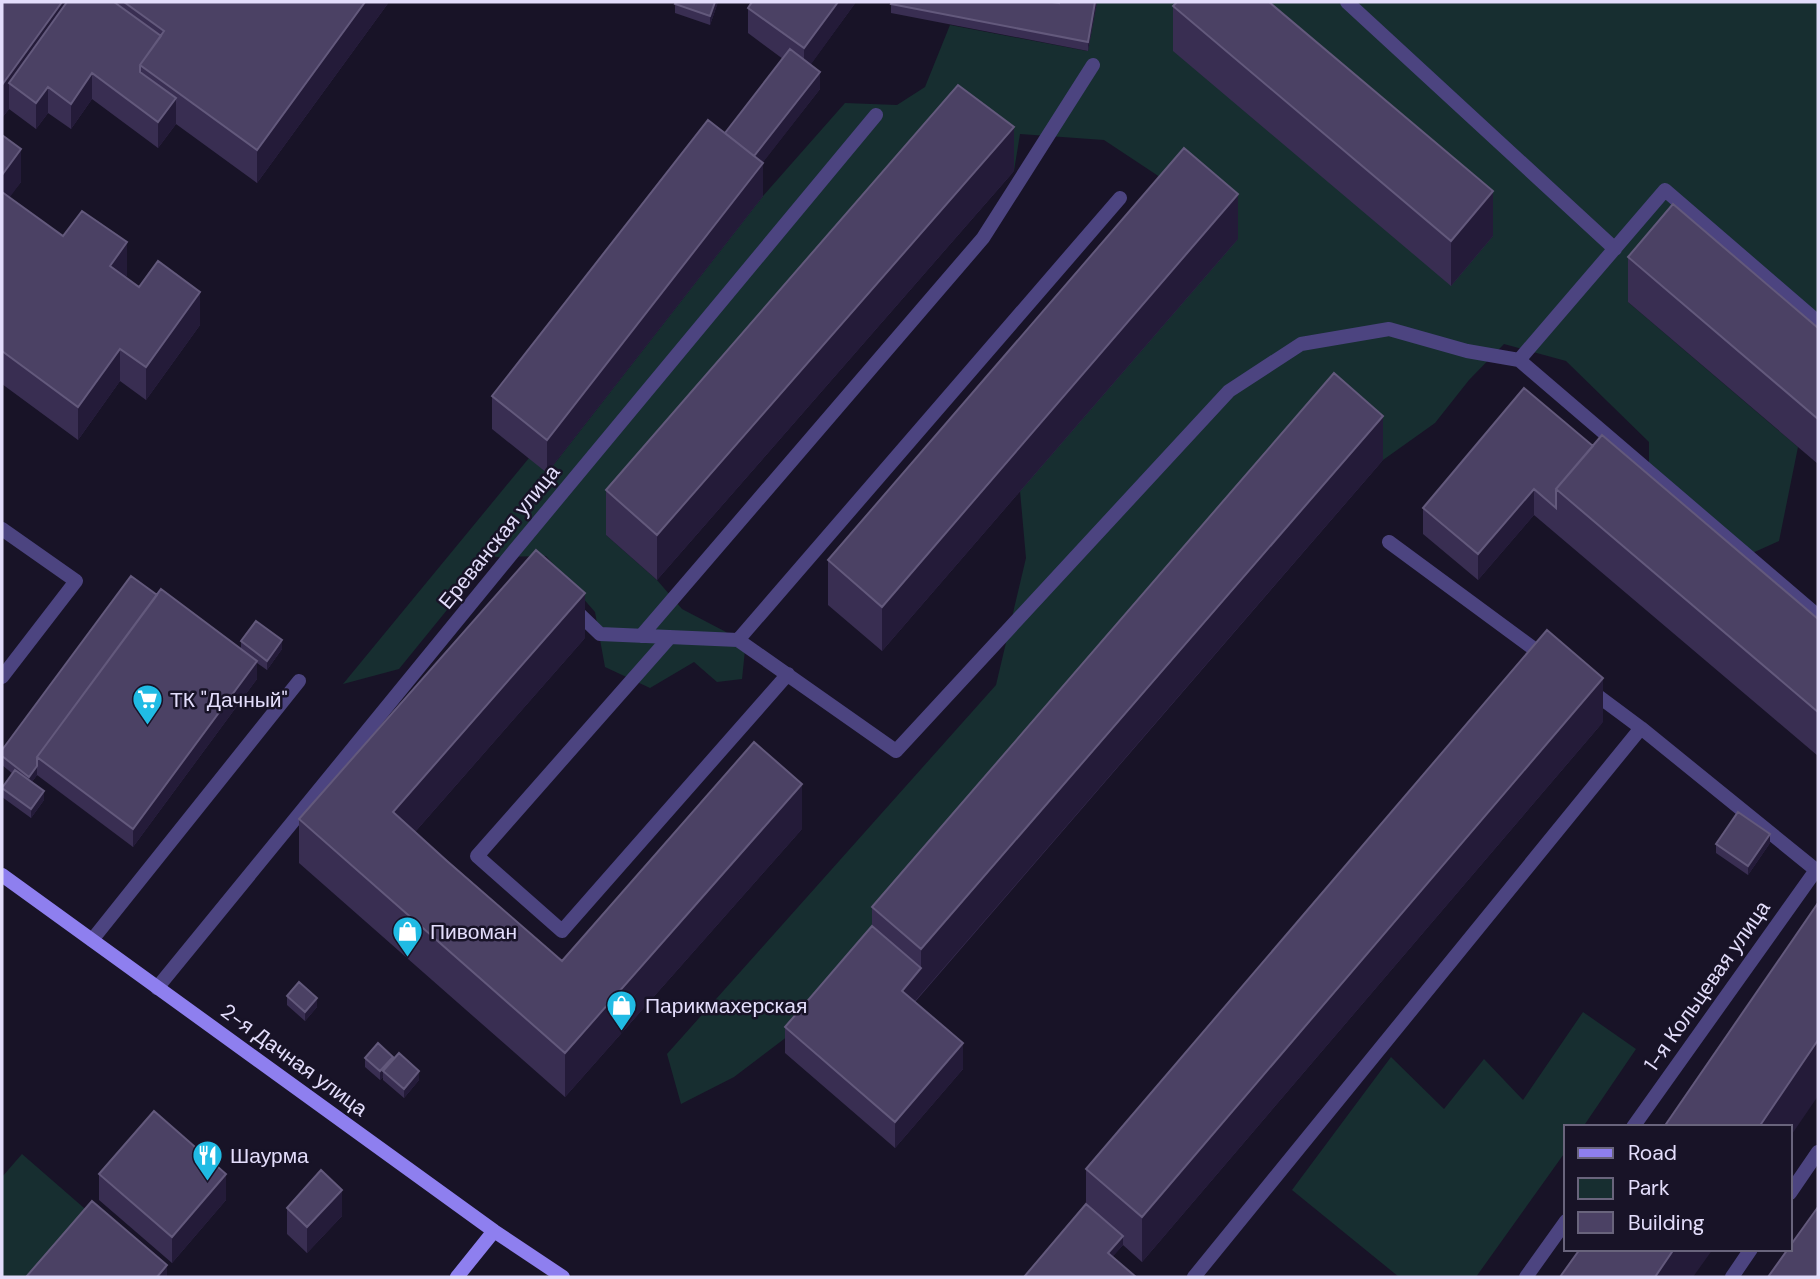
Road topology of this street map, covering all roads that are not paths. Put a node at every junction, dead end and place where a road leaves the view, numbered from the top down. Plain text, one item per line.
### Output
1 (1347, 2) edge
2 (1093, 65) dead end
3 (876, 116) dead end
4 (1120, 198) dead end
5 (1615, 249) junction
6 (1818, 322) edge
7 (1519, 360) junction
8 (2, 528) edge
9 (1389, 542) dead end
10 (562, 597) edge
11 (1818, 616) edge
12 (641, 636) junction
13 (670, 637) junction
14 (738, 640) junction
15 (1553, 664) edge
16 (788, 674) junction
17 (2, 677) edge
18 (1575, 680) edge
19 (299, 681) dead end
20 (1641, 728) junction
21 (1817, 871) edge
22 (2, 875) edge
23 (92, 940) junction
24 (158, 988) junction
25 (1634, 1125) edge
26 (1818, 1152) edge
27 (1792, 1190) edge
28 (1564, 1224) edge
29 (494, 1231) junction
30 (1750, 1251) edge
31 (457, 1277) edge
32 (563, 1277) edge
33 (1194, 1277) edge
34 (1526, 1277) edge
35 (1732, 1277) edge

1 - 5 street
2 - 12 street
3 - 24 street, Ереванская улица
4 - 14 street
5 - 6 street
5 - 7 street
7 - 11 street
7 - 16 street
8 - 17 street
9 - 15 street
10 - 12 street
12 - 13 street
13 - 14 street
13 - 16 street
14 - 16 street
18 - 20 street
19 - 23 street
20 - 21 street
20 - 33 street
21 - 25 street, 1-я Кольцевая улица
22 - 23 street, 2-я Дачная улица
23 - 24 street, 2-я Дачная улица
24 - 29 street, 2-я Дачная улица
26 - 27 street
28 - 34 street
29 - 31 street
29 - 32 street, 2-я Дачная улица
30 - 35 street

